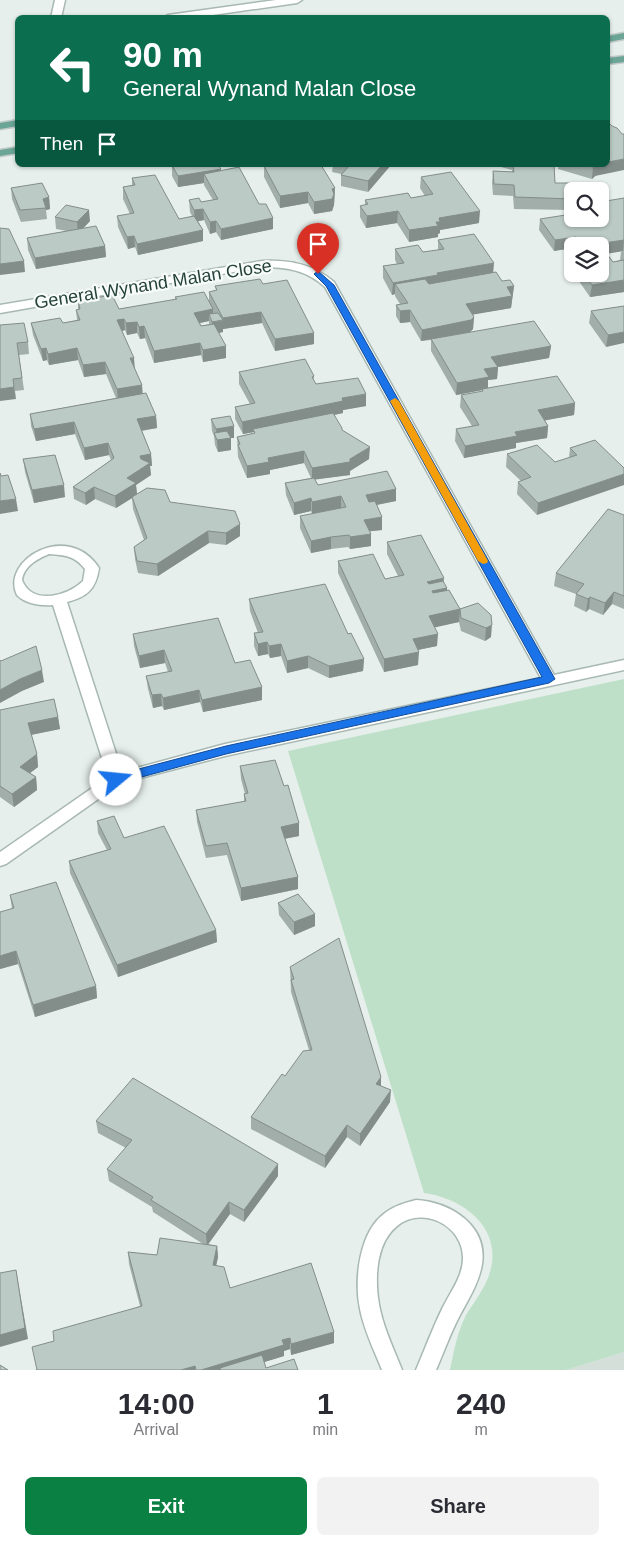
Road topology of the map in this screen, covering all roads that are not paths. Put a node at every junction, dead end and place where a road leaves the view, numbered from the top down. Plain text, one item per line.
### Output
1 (60, 0) edge
2 (297, 0) edge
3 (57, 15) edge
4 (190, 15) edge
5 (624, 36) edge
6 (610, 38) edge
7 (624, 59) edge
8 (610, 61) edge
9 (15, 124) edge
10 (0, 126) edge
11 (15, 150) edge
12 (0, 153) edge
13 (0, 308) edge
14 (59, 600) junction
15 (624, 665) edge
16 (549, 679) junction
17 (116, 780) junction
18 (0, 860) edge
19 (392, 1370) edge
20 (426, 1370) edge

1 - 3 street
2 - 4 street
5 - 6 main road
7 - 8 main road
9 - 10 main road
11 - 12 main road
13 - 16 street, General Wynand Malan Close
14 - 14 street
14 - 17 street
15 - 16 street
16 - 17 street
17 - 18 street
19 - 20 street

